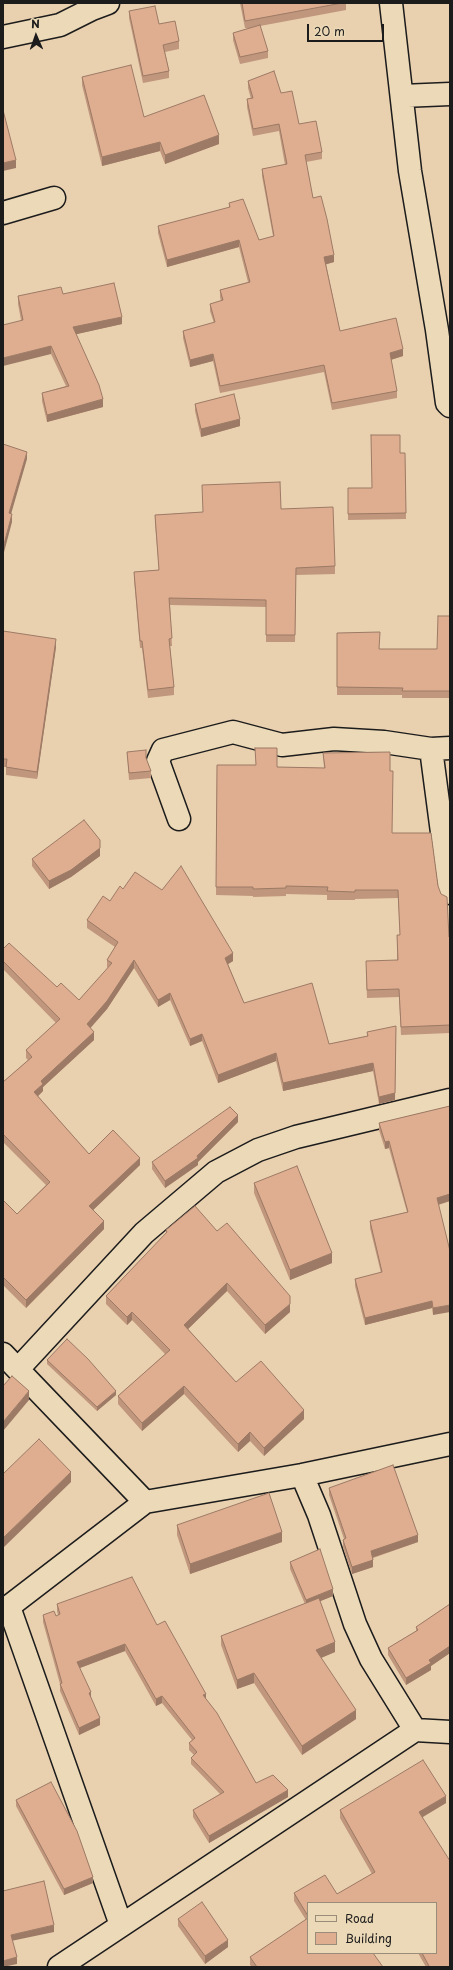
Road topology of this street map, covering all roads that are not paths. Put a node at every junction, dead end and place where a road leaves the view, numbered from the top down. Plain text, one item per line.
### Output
1 (108, 3) edge
2 (391, 3) edge
3 (3, 37) edge
4 (450, 94) edge
5 (402, 96) junction
6 (54, 198) dead end
7 (3, 213) edge
8 (450, 406) edge
9 (440, 749) edge
10 (179, 819) dead end
11 (450, 893) edge
12 (450, 1100) edge
13 (3, 1354) edge
14 (18, 1369) junction
15 (450, 1444) edge
16 (302, 1475) junction
17 (144, 1502) junction
18 (6, 1609) edge
19 (415, 1730) junction
20 (450, 1732) edge
21 (121, 1925) junction
22 (58, 1967) edge

1 - 3 street
2 - 5 street
4 - 5 street
5 - 8 street
6 - 7 street
9 - 10 street
9 - 11 street
12 - 14 street
13 - 14 street
14 - 17 street
15 - 16 street
16 - 17 street
16 - 19 street
17 - 18 street
18 - 21 street
19 - 20 street
19 - 21 street
21 - 22 street

